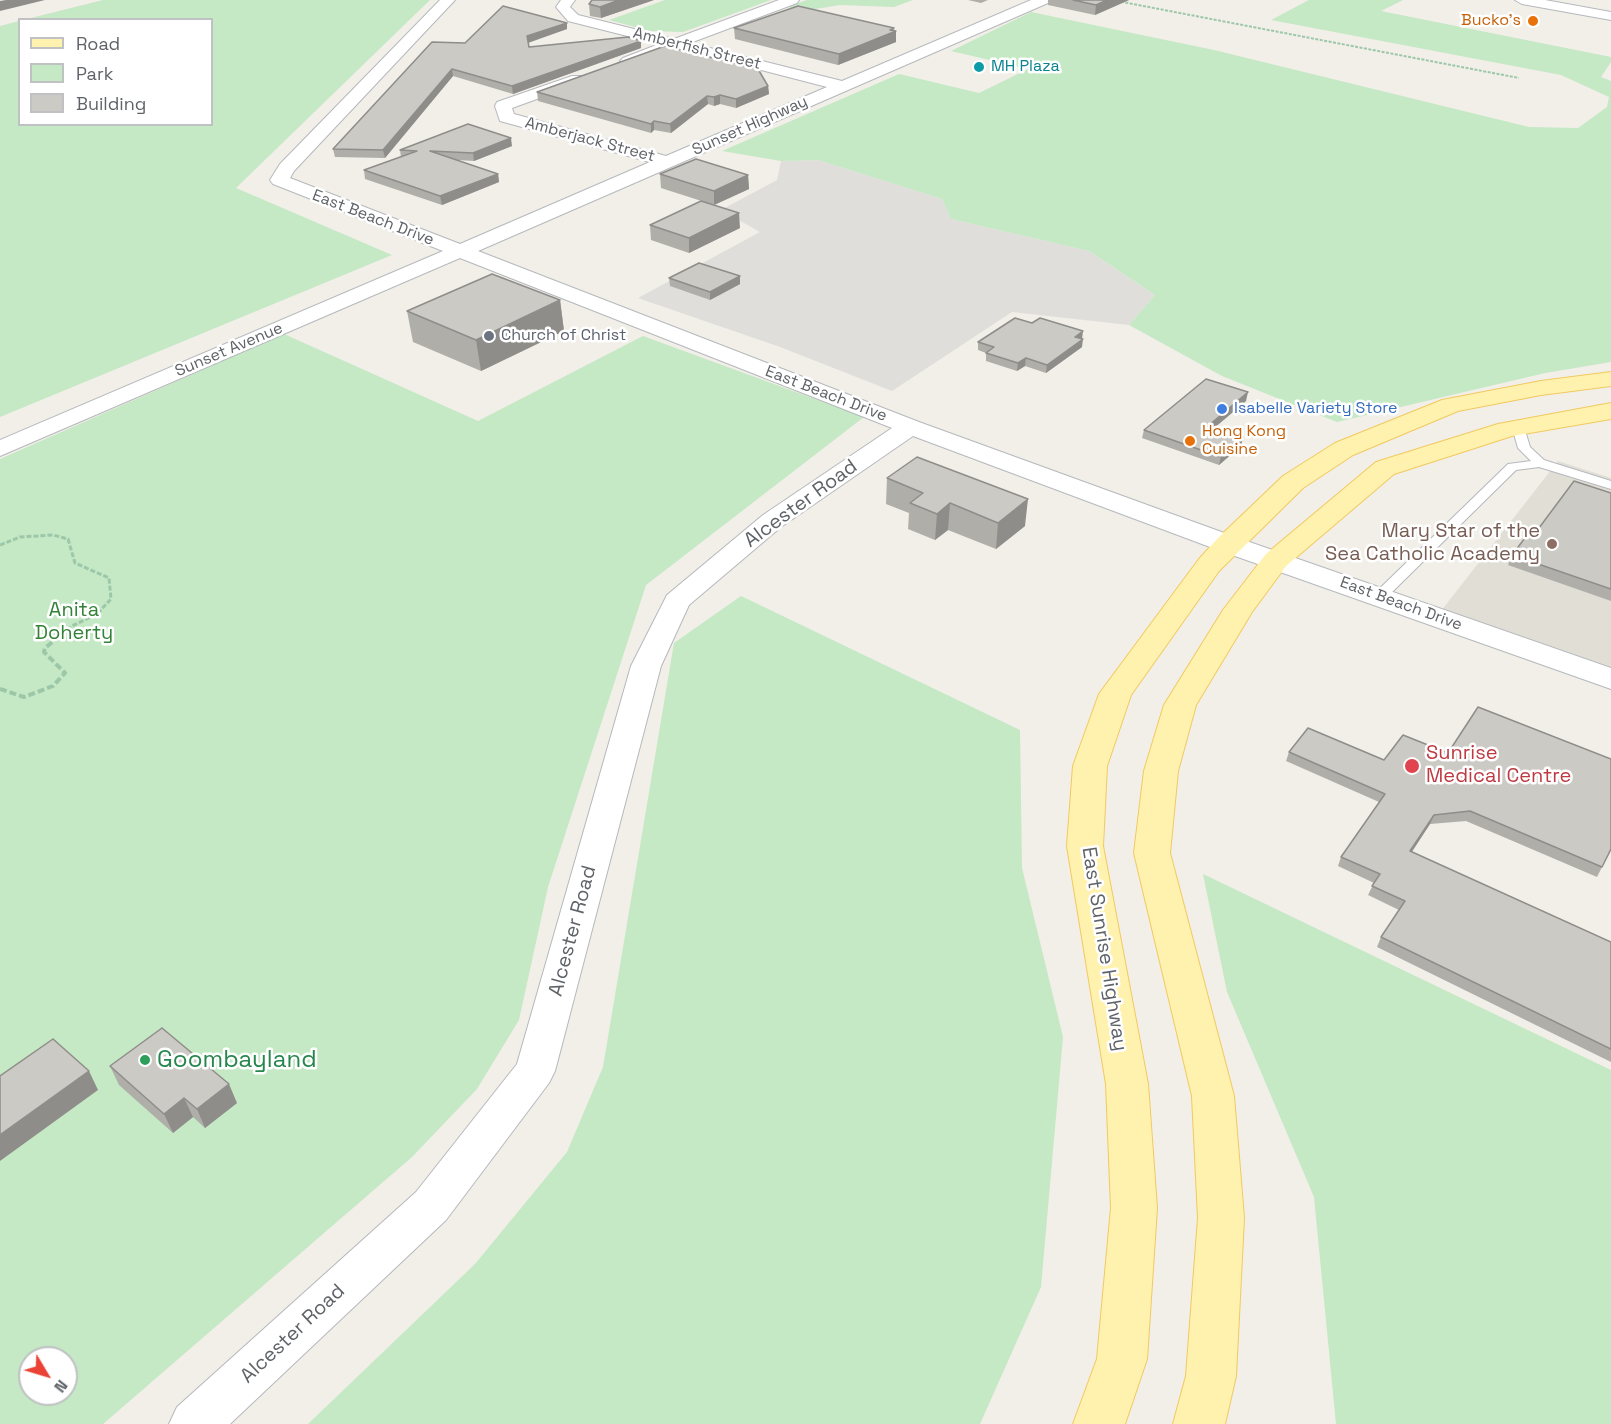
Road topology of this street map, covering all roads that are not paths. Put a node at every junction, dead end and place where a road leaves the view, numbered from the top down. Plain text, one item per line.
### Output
1 (448, 0) edge
2 (568, 0) edge
3 (792, 0) edge
4 (1043, 0) edge
5 (1522, 0) edge
6 (1611, 16) edge
7 (675, 43) junction
8 (611, 67) edge
9 (589, 74) edge
10 (843, 86) junction
11 (669, 162) junction
12 (457, 251) junction
13 (1611, 379) edge
14 (1611, 411) edge
15 (910, 427) junction
16 (1518, 427) junction
17 (0, 449) edge
18 (1540, 463) junction
19 (1611, 485) edge
20 (1228, 544) junction
21 (1276, 560) junction
22 (1380, 596) junction
23 (1611, 679) edge
24 (194, 1424) edge
25 (1099, 1424) edge
26 (1199, 1424) edge

1 - 12 street, East Beach Drive
2 - 7 street, Amberfish Street
3 - 7 street
4 - 10 street, Sunset Highway
5 - 6 street
7 - 8 street
7 - 10 street, Amberfish Street
9 - 11 street, Amberjack Street
10 - 11 street, Sunset Highway
11 - 12 street, Sunset Highway
12 - 15 street, East Beach Drive
12 - 17 street, Sunset Avenue
13 - 20 main road, East Sunrise Highway
14 - 16 main road
15 - 20 street, East Beach Drive
15 - 24 street, Alcester Road
16 - 18 lane
16 - 21 main road
18 - 19 lane
18 - 22 lane
20 - 21 street, East Beach Drive
20 - 25 main road, East Sunrise Highway
21 - 22 street, East Beach Drive
21 - 26 main road
22 - 23 street, East Beach Drive

